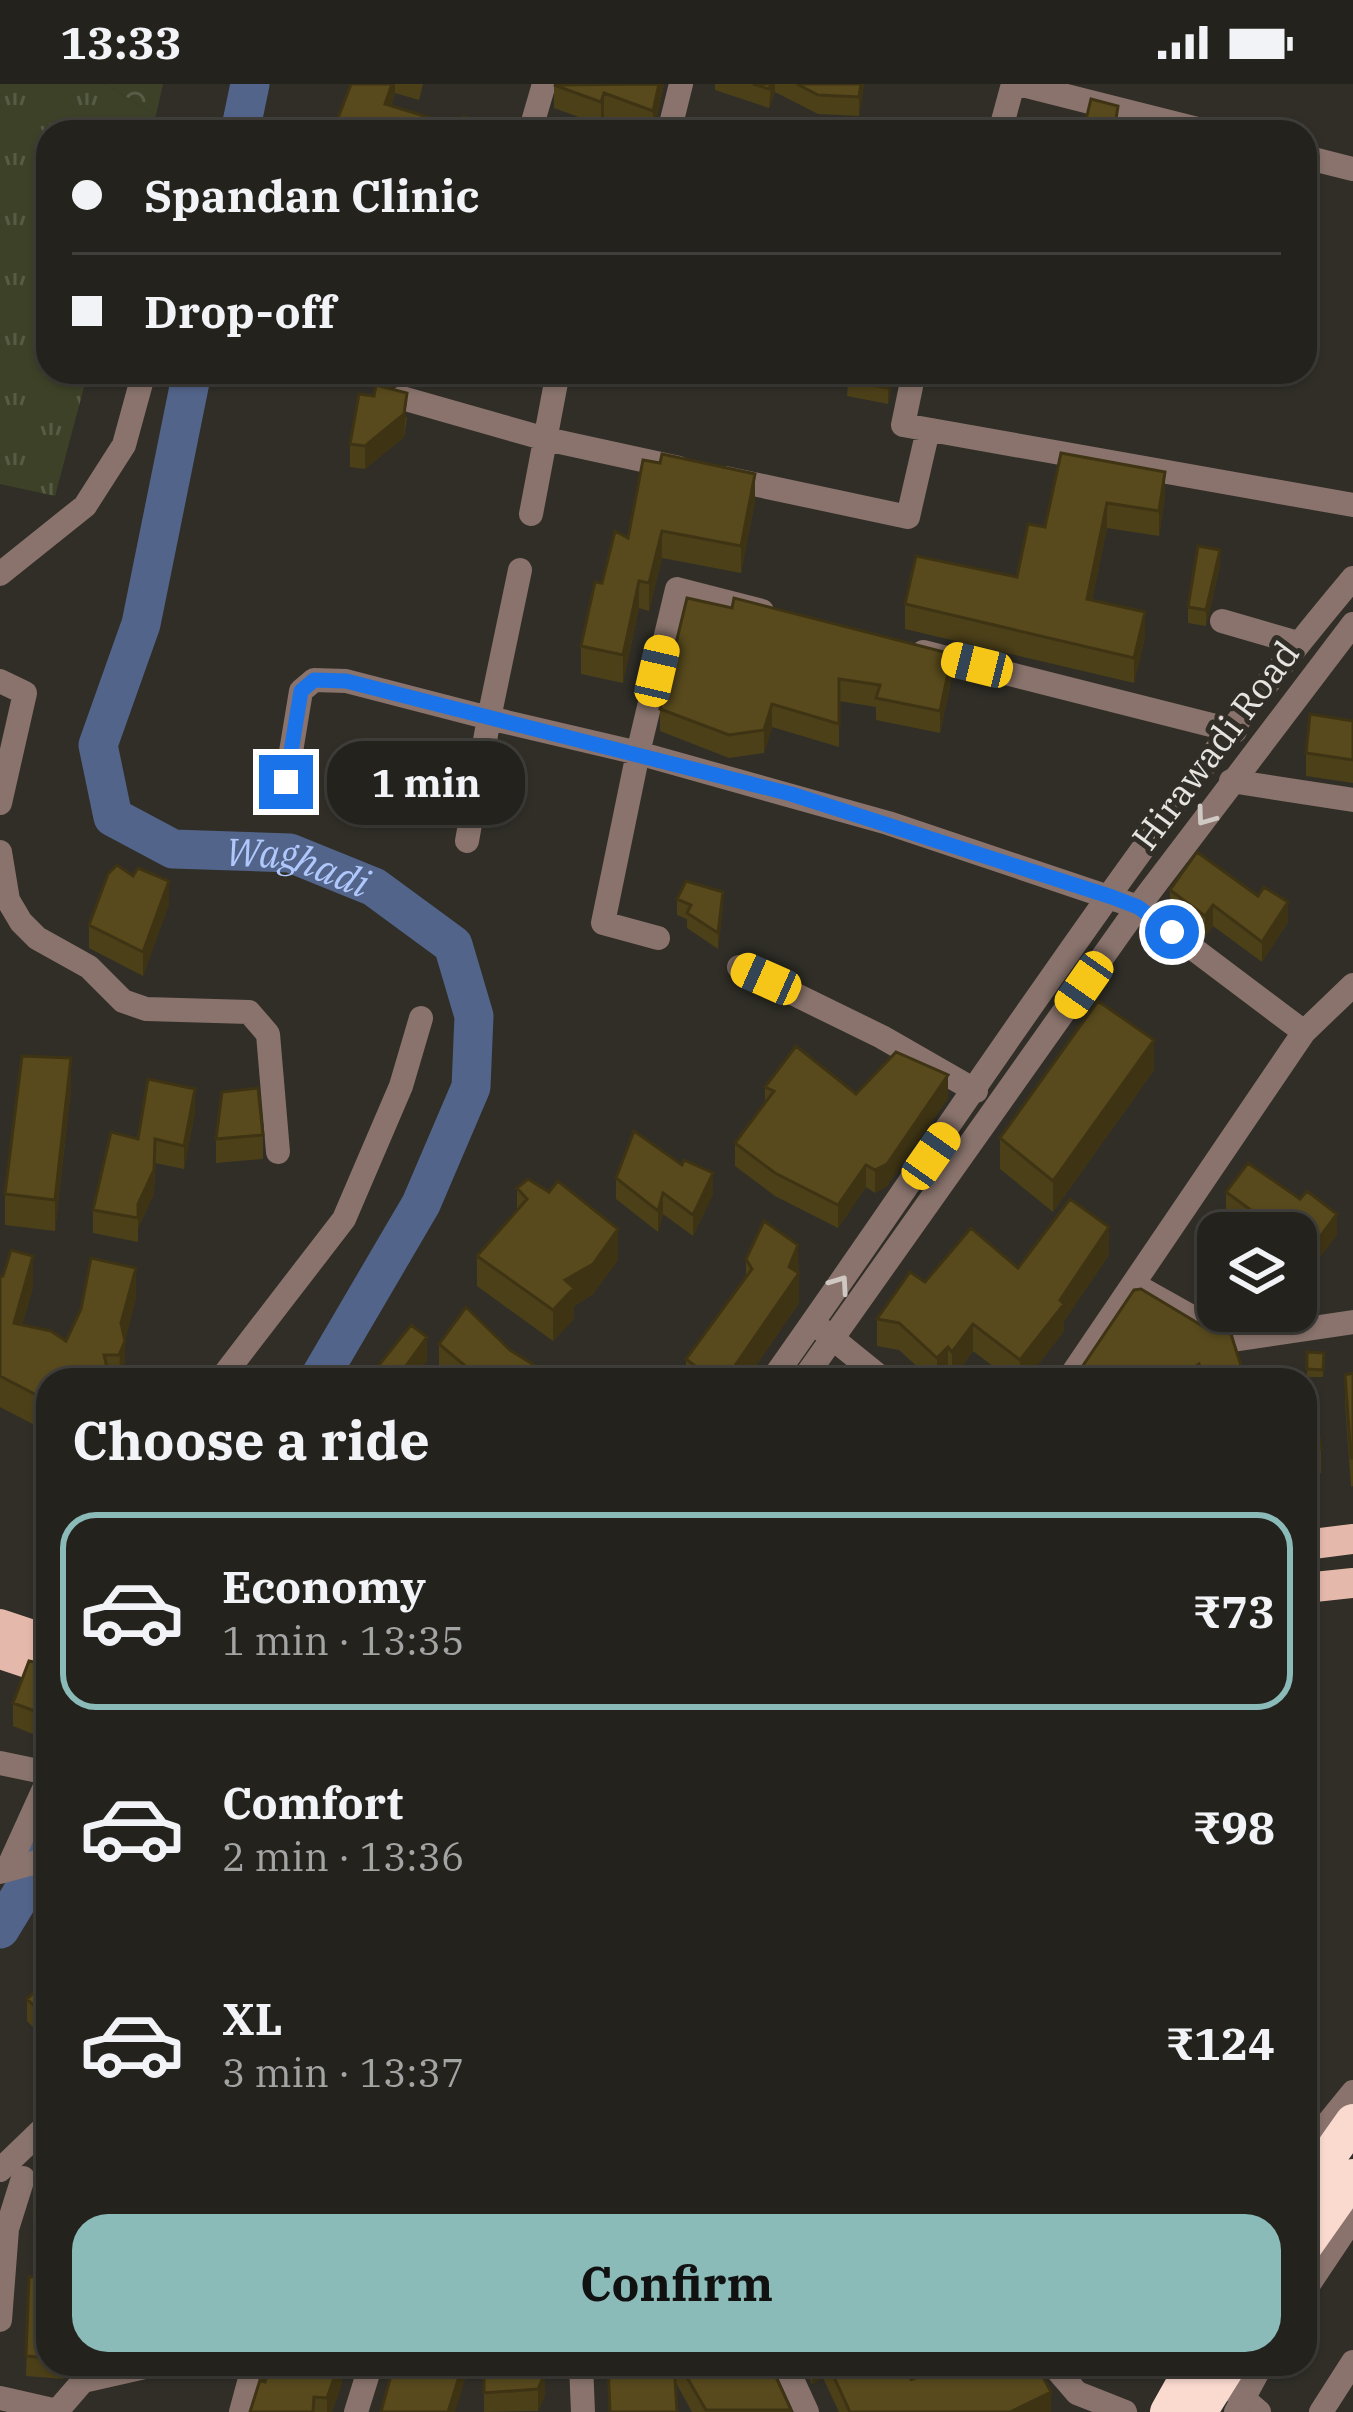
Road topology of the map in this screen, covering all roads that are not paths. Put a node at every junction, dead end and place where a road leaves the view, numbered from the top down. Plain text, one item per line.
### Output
1 (544, 84) edge
2 (681, 84) edge
3 (1016, 84) edge
4 (534, 120) edge
5 (672, 120) edge
6 (1004, 120) edge
7 (1161, 120) edge
8 (1317, 160) edge
9 (1353, 169) edge
10 (141, 384) edge
11 (556, 384) edge
12 (912, 384) edge
13 (402, 398) edge
14 (928, 430) junction
15 (546, 439) junction
16 (1353, 505) edge
17 (531, 514) dead end
18 (520, 570) dead end
19 (0, 574) edge
20 (1353, 578) edge
21 (788, 617) edge
22 (1222, 621) dead end
23 (1353, 624) edge
24 (1298, 643) junction
25 (900, 646) edge
26 (1343, 649) edge
27 (0, 681) edge
28 (489, 718) junction
29 (1235, 731) junction
30 (638, 753) junction
31 (1231, 781) junction
32 (286, 782) dead end
33 (1353, 800) edge
34 (0, 803) edge
35 (467, 841) dead end
36 (0, 852) edge
37 (1112, 897) junction
38 (4, 898) edge
39 (1138, 907) junction
40 (658, 938) dead end
41 (739, 967) dead end
42 (1353, 985) edge
43 (421, 1018) dead end
44 (1304, 1032) junction
45 (976, 1091) junction
46 (278, 1152) dead end
47 (1133, 1283) junction
48 (1353, 1322) edge
49 (823, 1330) junction
50 (229, 1368) edge
51 (784, 1368) edge
52 (808, 1368) edge
53 (869, 1368) edge
54 (1076, 1368) edge
55 (1353, 1539) edge
56 (1317, 1544) edge
57 (1353, 1583) edge
58 (1317, 1587) edge
59 (0, 1624) edge
60 (36, 1636) edge
61 (0, 1654) edge
62 (36, 1666) edge
63 (0, 1763) edge
64 (36, 1773) edge
65 (36, 1805) edge
66 (9, 1870) edge
67 (1353, 2092) edge
68 (1353, 2122) edge
69 (1317, 2136) edge
70 (36, 2144) edge
71 (19, 2173) edge
72 (1317, 2173) edge
73 (1353, 2177) edge
74 (1353, 2218) edge
75 (1317, 2228) edge
76 (1317, 2272) edge
77 (0, 2320) edge
78 (1353, 2362) edge
79 (105, 2376) edge
80 (251, 2376) edge
81 (367, 2376) edge
82 (581, 2376) edge
83 (790, 2376) edge
84 (1062, 2376) edge
85 (1170, 2376) edge
86 (1191, 2376) edge
87 (1212, 2376) edge
88 (1221, 2376) edge
89 (1258, 2376) edge
90 (0, 2398) edge
91 (1246, 2408) edge
92 (1112, 2410) edge
93 (57, 2412) edge
94 (241, 2412) edge
95 (356, 2412) edge
96 (583, 2412) edge
97 (807, 2412) edge
98 (1151, 2412) edge
99 (1168, 2412) edge
100 (1199, 2412) edge
101 (1321, 2412) edge

1 - 4 street
2 - 5 street
3 - 6 street
3 - 7 street
8 - 9 street
10 - 19 street
11 - 15 street
12 - 14 street
13 - 15 street
14 - 15 street
14 - 16 street
15 - 17 street
18 - 28 street
20 - 24 street
21 - 30 street
22 - 24 street
23 - 26 street, Hirawadi Road
24 - 29 street
25 - 29 street
26 - 31 street, Hirawadi Road
27 - 34 street
28 - 30 street
28 - 32 street
28 - 35 street
29 - 37 street
30 - 37 street
30 - 40 street
31 - 33 street
31 -> 39 street, Hirawadi Road
36 - 38 street
37 - 39 street
37 - 45 street
38 - 46 street
39 - 44 street
39 - 49 street, Hirawadi Road
41 - 45 street
42 - 44 street
43 - 50 street
44 - 47 street
49 -> 45 street
47 - 48 street
47 - 54 street
49 - 51 street
49 - 52 street, Hirawadi Road
49 - 53 street
55 - 56 main road
57 - 58 main road
59 - 60 main road
61 - 62 main road
63 - 64 street
65 - 66 street
67 - 69 street
68 - 72 highway
70 - 71 street
71 - 77 street
73 - 75 highway
74 - 76 street
78 - 101 street
79 - 93 street
80 - 94 street
81 - 95 street
82 - 96 street
83 - 97 street
84 - 92 street
85 - 98 street
86 - 99 highway
87 - 91 street
88 - 100 highway, bridge
89 - 91 street
90 - 93 street

